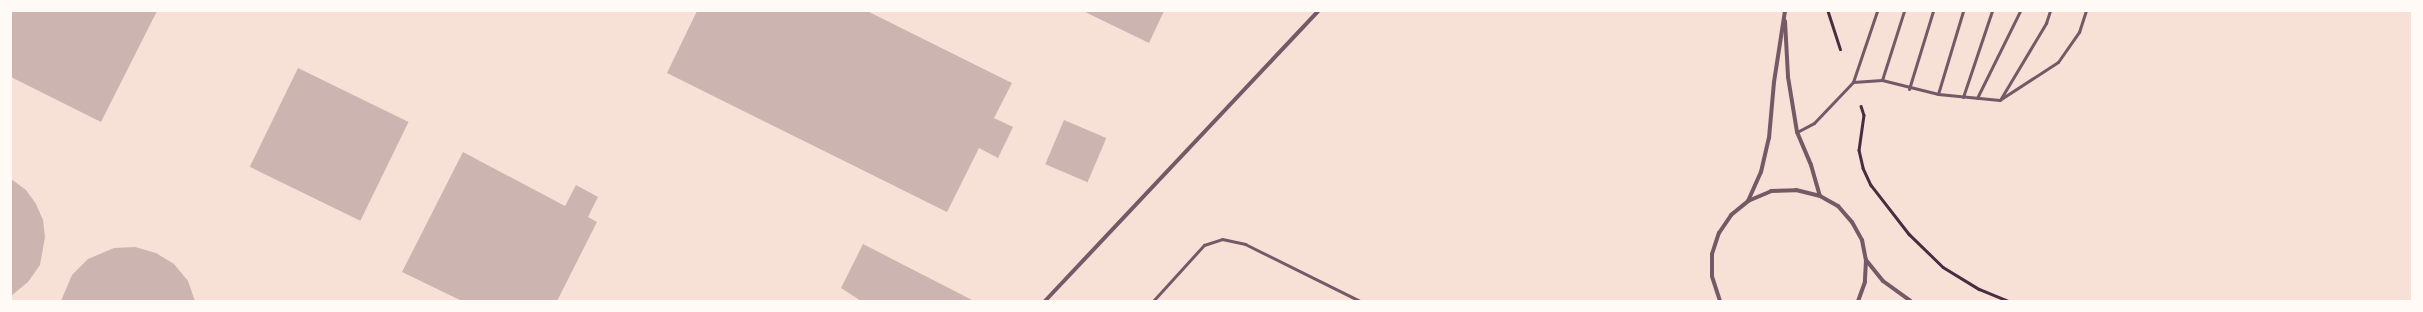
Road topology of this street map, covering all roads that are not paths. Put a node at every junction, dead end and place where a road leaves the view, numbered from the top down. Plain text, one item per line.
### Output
1 (1318, 11) edge
2 (1785, 11) edge
3 (1877, 11) edge
4 (1904, 11) edge
5 (1933, 11) edge
6 (1963, 11) edge
7 (1992, 11) edge
8 (2020, 11) edge
9 (2050, 11) edge
10 (2086, 11) edge
11 (1882, 80) junction
12 (1853, 82) junction
13 (1909, 89) junction
14 (1938, 94) junction
15 (1963, 97) junction
16 (1977, 98) junction
17 (2000, 100) junction
18 (1797, 132) junction
19 (1820, 196) junction
20 (1748, 201) junction
21 (1866, 260) junction
22 (1718, 300) edge
23 (1045, 301) edge
24 (1153, 301) edge
25 (1360, 301) edge
26 (1858, 301) edge
27 (1911, 301) edge

1 - 23 street
2 - 18 street
2 - 20 street
3 - 12 lane
4 - 11 lane
5 - 13 lane
6 - 14 lane
7 - 15 lane
8 - 16 lane
9 - 17 lane
10 - 17 lane
11 - 12 lane
11 - 13 lane
12 - 18 lane
13 - 14 lane
14 - 15 lane
15 - 16 lane
16 - 17 lane
18 - 19 street
19 - 20 street
19 - 21 street
20 - 22 street
21 - 26 street
21 - 27 street
24 - 25 lane

